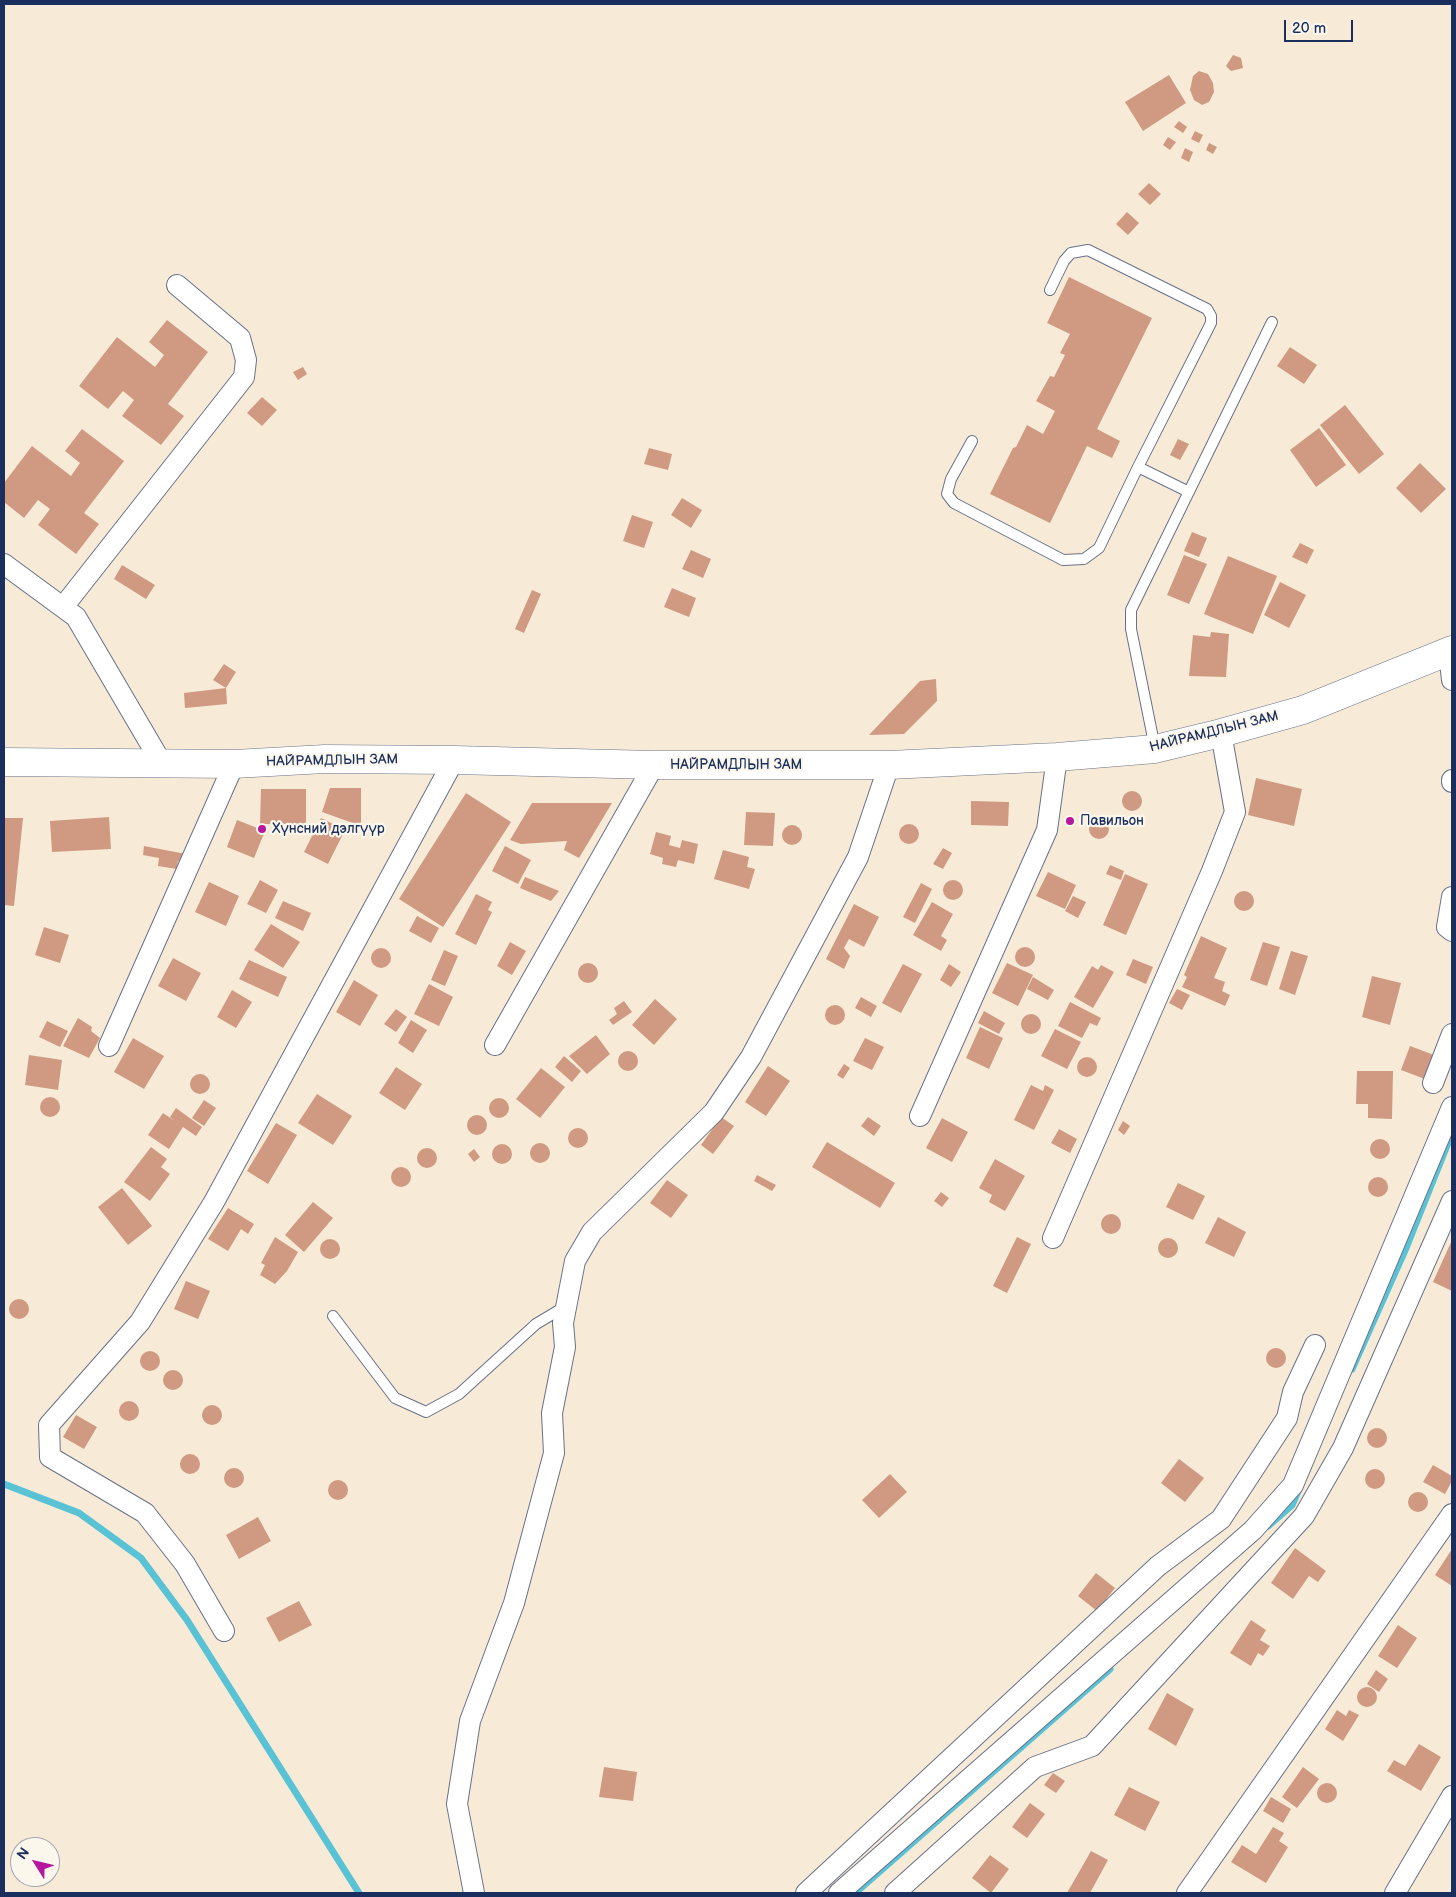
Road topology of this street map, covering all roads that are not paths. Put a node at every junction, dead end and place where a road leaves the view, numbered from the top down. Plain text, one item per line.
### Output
1 (177, 285) dead end
2 (1050, 290) dead end
3 (1272, 322) dead end
4 (972, 441) dead end
5 (1138, 468) junction
6 (1189, 492) junction
7 (4, 564) edge
8 (63, 607) junction
9 (1451, 651) edge
10 (1452, 680) edge
11 (1221, 733) junction
12 (1155, 749) junction
13 (1057, 757) junction
14 (454, 760) junction
15 (4, 762) edge
16 (161, 762) junction
17 (234, 764) junction
18 (654, 764) junction
19 (889, 765) junction
20 (1452, 897) edge
21 (1452, 931) edge
22 (1452, 1034) edge
23 (495, 1045) dead end
24 (109, 1046) dead end
25 (1433, 1083) dead end
26 (1452, 1107) edge
27 (920, 1116) dead end
28 (1452, 1201) edge
29 (1052, 1238) dead end
30 (567, 1306) junction
31 (333, 1316) dead end
32 (1315, 1344) dead end
33 (1452, 1514) edge
34 (224, 1631) dead end
35 (1452, 1796) edge
36 (474, 1893) edge
37 (806, 1893) edge
38 (839, 1893) edge
39 (895, 1893) edge
40 (1187, 1893) edge
41 (1395, 1893) edge

1 - 8 street
2 - 5 lane
3 - 6 lane
4 - 5 lane
5 - 6 lane
6 - 12 lane
7 - 8 street
8 - 16 street
9 - 10 street
9 - 11 main road, НАЙРАМДЛЫН ЗАМ
11 - 12 main road, НАЙРАМДЛЫН ЗАМ
11 - 29 street
12 - 13 main road, НАЙРАМДЛЫН ЗАМ
13 - 19 main road, НАЙРАМДЛЫН ЗАМ
13 - 27 street
14 - 17 main road, НАЙРАМДЛЫН ЗАМ
14 - 18 main road, НАЙРАМДЛЫН ЗАМ
14 - 34 street
15 - 16 main road, НАЙРАМДЛЫН ЗАМ
16 - 17 main road, НАЙРАМДЛЫН ЗАМ
17 - 24 street
18 - 19 main road, НАЙРАМДЛЫН ЗАМ
18 - 23 street
19 - 30 street
20 - 21 street
22 - 25 street
26 - 38 street
28 - 39 street
30 - 31 lane
30 - 36 street
32 - 37 street
33 - 40 street
35 - 41 street

